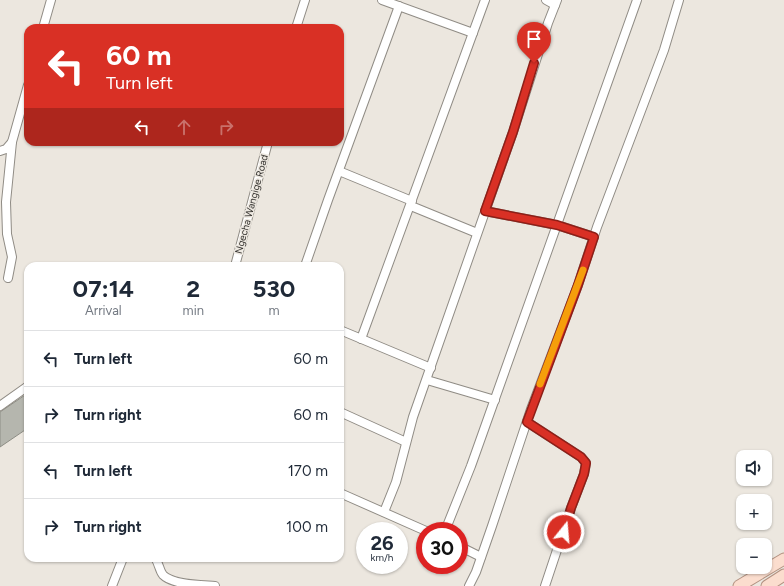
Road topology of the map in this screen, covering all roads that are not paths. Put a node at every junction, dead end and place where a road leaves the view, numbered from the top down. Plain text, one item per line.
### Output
1 (51, 0) edge
2 (305, 0) edge
3 (382, 0) edge
4 (484, 0) edge
5 (546, 0) edge
6 (637, 0) edge
7 (679, 0) edge
8 (556, 2) edge
9 (399, 6) junction
10 (44, 24) edge
11 (297, 24) edge
12 (473, 33) junction
13 (24, 99) edge
14 (12, 142) junction
15 (267, 146) edge
16 (0, 151) edge
17 (339, 170) junction
18 (412, 204) junction
19 (485, 211) junction
20 (557, 225) junction
21 (477, 233) junction
22 (594, 237) junction
23 (236, 262) edge
24 (306, 262) edge
25 (8, 278) dead end
26 (344, 332) edge
27 (361, 339) junction
28 (431, 368) junction
29 (426, 380) junction
30 (24, 389) edge
31 (494, 400) junction
32 (0, 406) edge
33 (344, 414) edge
34 (527, 422) junction
35 (406, 442) junction
36 (344, 495) edge
37 (384, 512) junction
38 (449, 522) edge
39 (416, 526) edge
40 (468, 550) edge
41 (481, 557) junction
42 (784, 558) edge
43 (121, 562) edge
44 (157, 562) edge
45 (784, 575) edge
46 (112, 586) edge
47 (215, 586) edge
48 (469, 586) edge
49 (545, 586) edge
50 (739, 586) edge
51 (767, 586) edge

1 - 10 street
2 - 11 street
3 - 9 street
4 - 12 street
5 - 8 street
6 - 20 street
7 - 22 street
8 - 19 street
9 - 12 street
9 - 17 street
12 - 18 street
13 - 14 street
14 - 16 street
14 - 25 street
15 - 23 street, Ngecha Wangige Road
17 - 18 street
17 - 24 street
18 - 21 street
18 - 27 street
19 - 20 street
19 - 21 street
20 - 22 street
20 - 31 street
21 - 28 street
22 - 34 street
26 - 27 street
27 - 28 street
28 - 29 street
29 - 31 street
29 - 35 street
30 - 32 street
31 - 38 street
33 - 35 street
34 - 41 street
34 - 49 street
35 - 37 street
36 - 37 street
37 - 39 street
40 - 41 street
41 - 48 street
42 - 50 main road
43 - 46 street
44 - 47 street
45 - 51 main road

